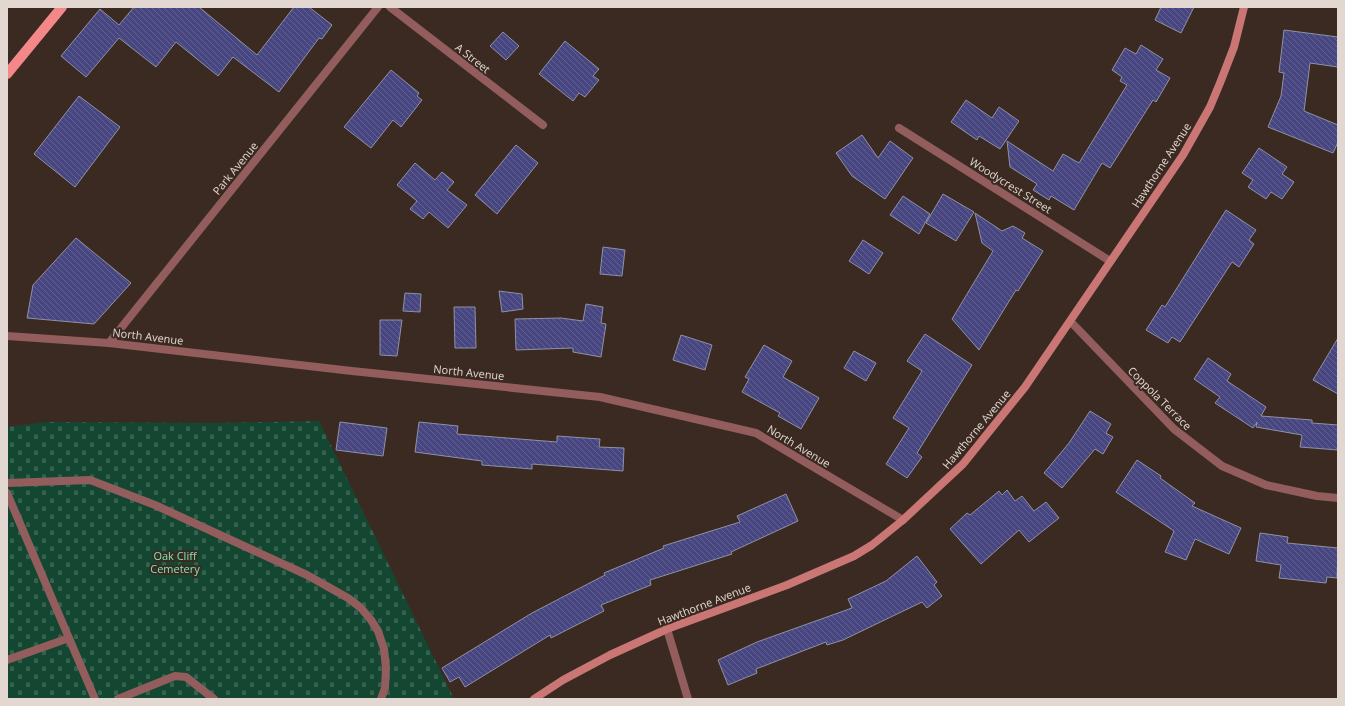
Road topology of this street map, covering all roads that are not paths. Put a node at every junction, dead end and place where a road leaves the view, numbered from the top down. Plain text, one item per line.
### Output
1 (62, 7) edge
2 (378, 7) edge
3 (390, 7) edge
4 (1244, 7) edge
5 (7, 74) edge
6 (543, 125) dead end
7 (899, 128) dead end
8 (1110, 261) junction
9 (1071, 322) junction
10 (7, 336) edge
11 (109, 343) junction
12 (7, 483) edge
13 (7, 493) edge
14 (1338, 498) edge
15 (903, 520) junction
16 (667, 629) junction
17 (69, 638) junction
18 (7, 660) edge
19 (95, 699) edge
20 (118, 699) edge
21 (214, 699) edge
22 (381, 699) edge
23 (534, 699) edge
24 (688, 699) edge

1 - 5 main road
2 - 11 street, Park Avenue
3 - 6 street, A Street
4 - 8 street, Hawthorne Avenue
7 - 8 street, Woodycrest Street
8 - 9 street, Hawthorne Avenue
9 - 14 street, Coppola Terrace
9 - 15 street, Hawthorne Avenue
10 - 11 street, North Avenue
11 - 15 street, North Avenue
12 - 22 street
13 - 17 street
15 - 16 street, Hawthorne Avenue
16 - 23 street, Hawthorne Avenue
16 - 24 street
17 - 18 street
17 - 19 street
20 - 21 street

